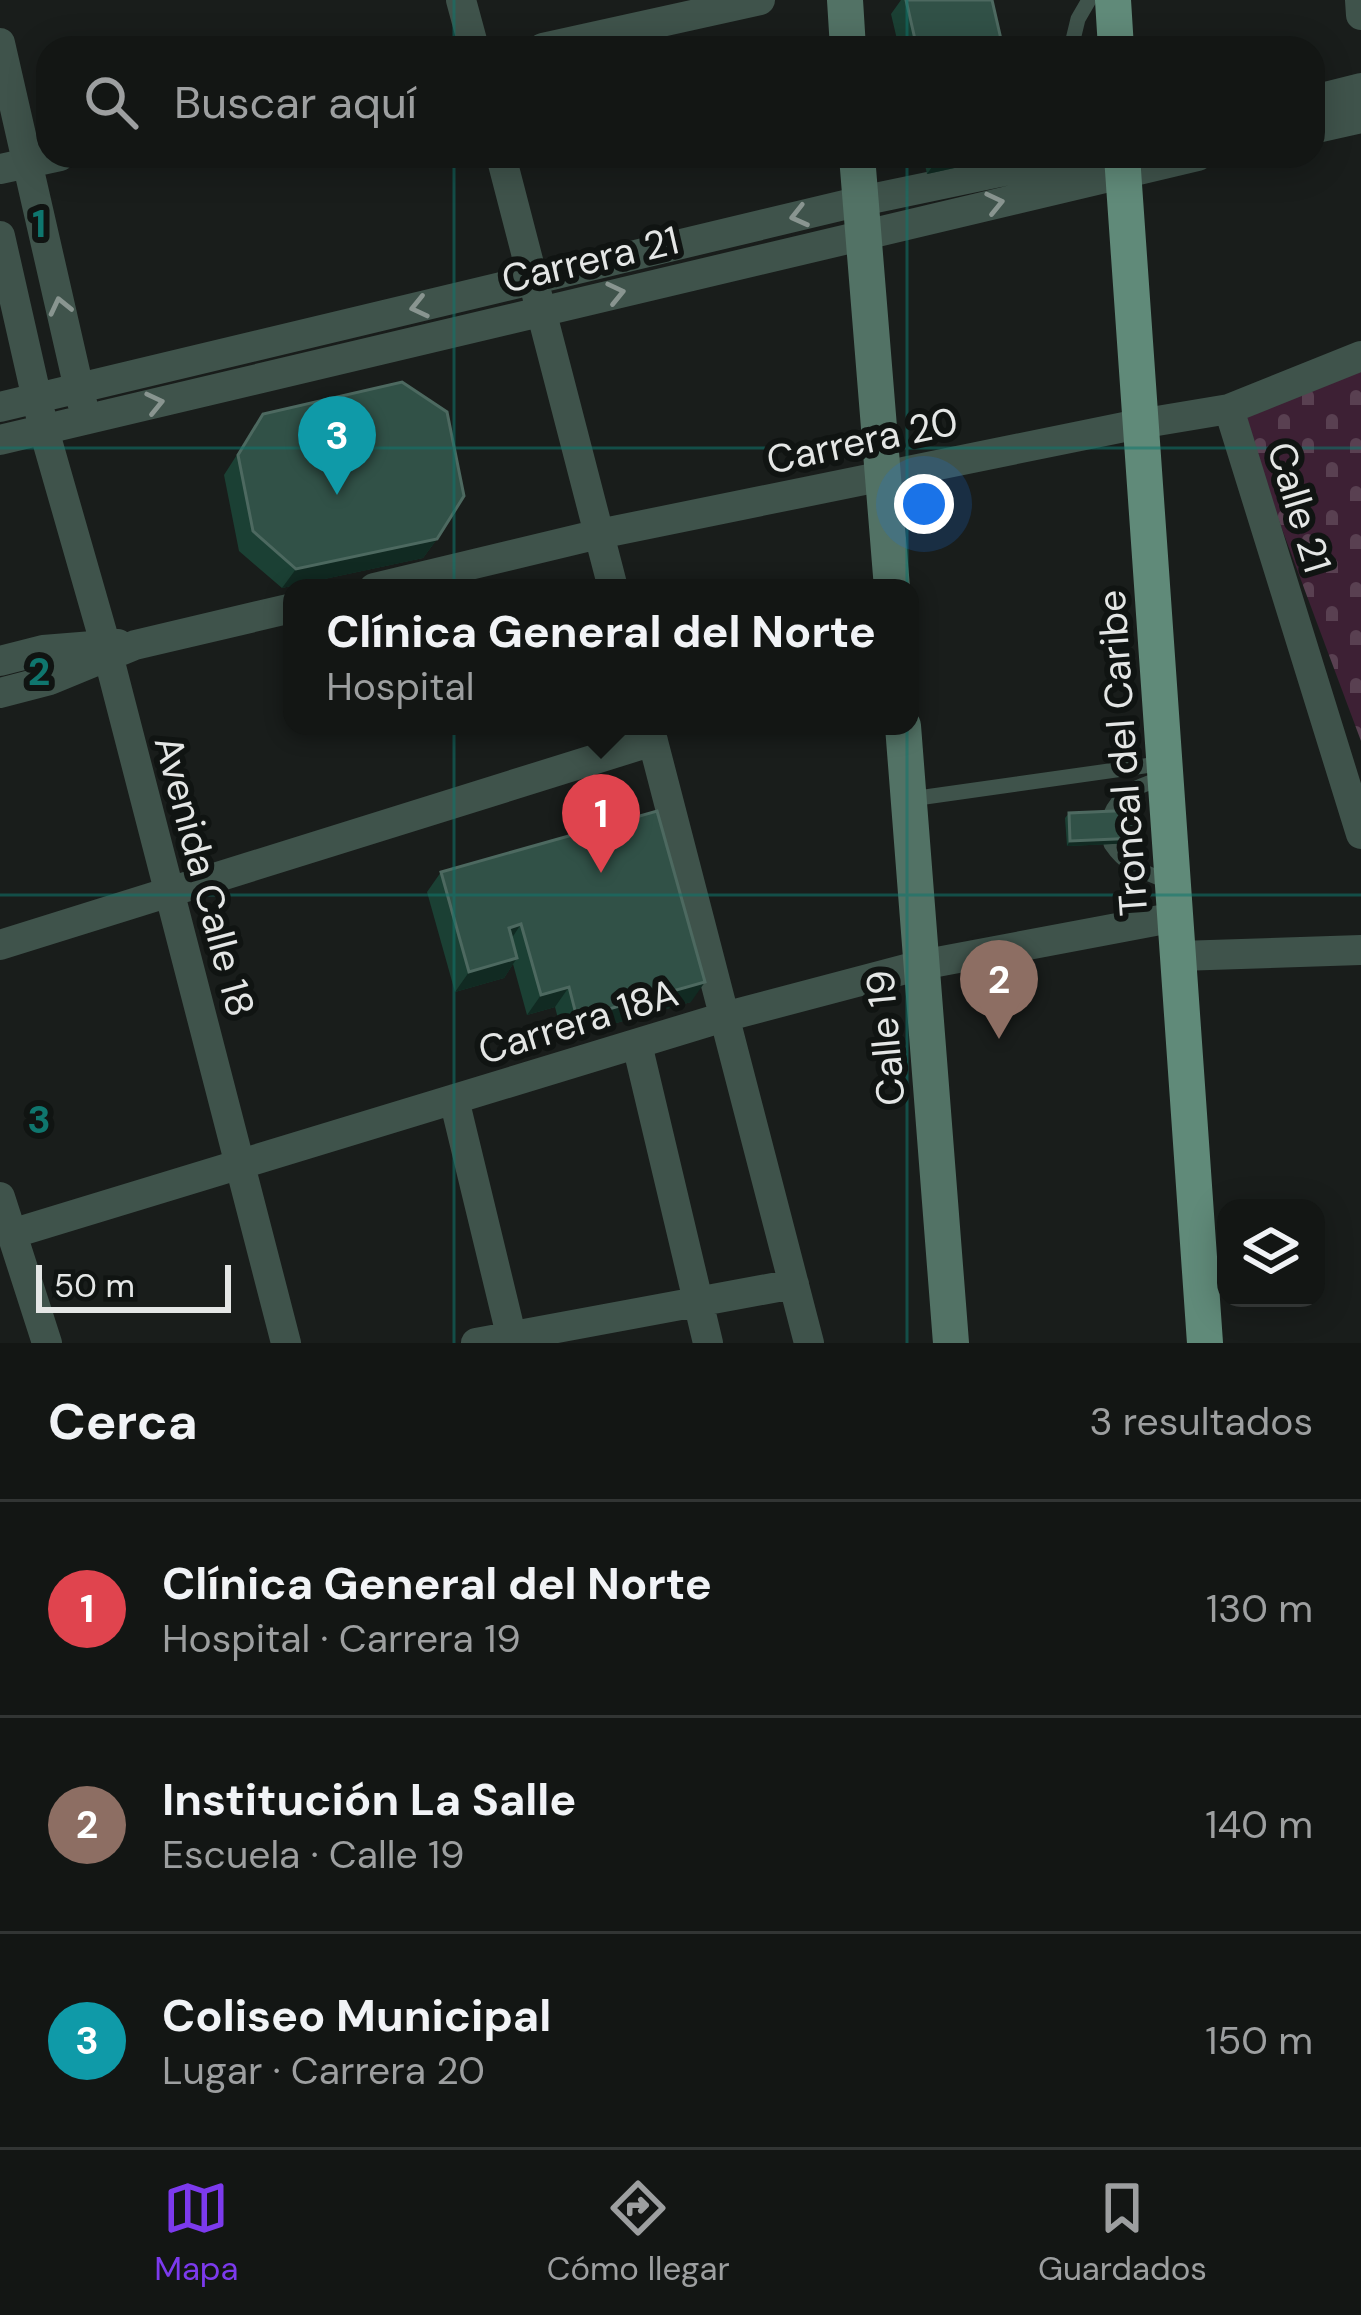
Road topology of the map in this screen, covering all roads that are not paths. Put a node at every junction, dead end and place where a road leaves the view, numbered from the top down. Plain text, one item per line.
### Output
1 (461, 0) edge
2 (760, 0) edge
3 (844, 0) edge
4 (1089, 0) edge
5 (1113, 0) edge
6 (1360, 0) edge
7 (1361, 14) edge
8 (470, 36) edge
9 (597, 36) edge
10 (847, 36) edge
11 (1074, 36) edge
12 (1115, 36) edge
13 (0, 43) edge
14 (1361, 88) edge
15 (1325, 97) edge
16 (1361, 118) edge
17 (1325, 126) edge
18 (14, 166) edge
19 (505, 168) edge
20 (858, 168) edge
21 (1033, 168) edge
22 (1108, 168) edge
23 (1123, 168) edge
24 (862, 218) junction
25 (0, 236) edge
26 (534, 280) junction
27 (542, 311) junction
28 (1361, 356) edge
29 (79, 387) junction
30 (37, 398) junction
31 (0, 407) edge
32 (1229, 409) junction
33 (86, 420) junction
34 (1139, 424) junction
35 (44, 430) junction
36 (0, 440) edge
37 (883, 475) junction
38 (599, 534) junction
39 (412, 579) edge
40 (611, 579) edge
41 (891, 579) edge
42 (283, 610) edge
43 (116, 649) junction
44 (0, 661) edge
45 (0, 693) edge
46 (648, 735) edge
47 (651, 735) edge
48 (904, 735) edge
49 (1166, 770) junction
50 (908, 800) junction
51 (1110, 816) edge
52 (1361, 834) edge
53 (1111, 844) edge
54 (170, 895) junction
55 (1175, 900) junction
56 (0, 945) edge
57 (1361, 950) edge
58 (1179, 956) junction
59 (921, 965) junction
60 (724, 1017) junction
61 (637, 1044) junction
62 (454, 1100) junction
63 (240, 1164) junction
64 (1, 1202) edge
65 (11, 1234) junction
66 (794, 1284) junction
67 (698, 1301) junction
68 (512, 1340) edge
69 (47, 1343) edge
70 (286, 1343) edge
71 (476, 1343) edge
72 (708, 1343) edge
73 (809, 1343) edge
74 (951, 1343) edge
75 (1205, 1343) edge

1 - 8 street
2 - 9 street
3 - 10 street
4 - 11 lane
5 - 12 main road
6 - 7 street
13 - 18 street
14 - 15 street
16 - 17 street
29 -> 18 street
19 - 26 street
20 - 24 street
21 - 24 street, Carrera 21
24 -> 22 street, Carrera 21
23 - 34 main road, Troncal del Caribe
24 -> 26 street, Carrera 21
27 -> 24 street, Carrera 21
24 - 37 street
25 - 30 street, Avenida Calle 18
26 - 27 street
26 -> 29 street, Carrera 21
33 -> 27 street, Carrera 21
27 - 38 street
28 - 32 street, Carrera 20
29 - 30 street, Carrera 21
29 - 33 street
30 - 31 street, Carrera 21
30 - 35 street, Avenida Calle 18
32 - 34 street, Carrera 20
32 - 52 street, Calle 21
33 - 35 street, Carrera 21
34 - 37 street, Carrera 20
34 - 49 main road, Troncal del Caribe
35 - 36 street, Carrera 21
35 - 43 street, Avenida Calle 18
37 - 38 street, Carrera 20
37 - 41 street
38 - 39 street, Carrera 20
38 - 40 street
42 - 43 street
43 - 44 street
43 - 45 street
43 - 54 street, Avenida Calle 18
46 - 54 street
47 - 60 street
48 - 50 street, Calle 19
49 - 50 lane
49 - 51 lane
49 - 55 main road, Troncal del Caribe
50 - 59 street, Calle 19
53 - 55 lane
54 - 56 street
54 - 63 street, Avenida Calle 18
55 - 58 main road, Troncal del Caribe
55 - 59 street, Carrera 18A
57 - 58 street
58 - 75 main road, Troncal del Caribe
59 - 60 street, Carrera 18A
59 - 74 street, Calle 19
60 - 61 street, Carrera 18A
60 - 66 street
61 - 62 street, Carrera 18A
61 - 67 street
62 - 63 street, Carrera 18A
62 - 68 street
63 - 65 street, Carrera 18A
63 - 70 street, Avenida Calle 18
64 - 65 street
65 - 69 street
66 - 67 street
66 - 73 street
67 - 68 street
67 - 72 street
68 - 71 street

